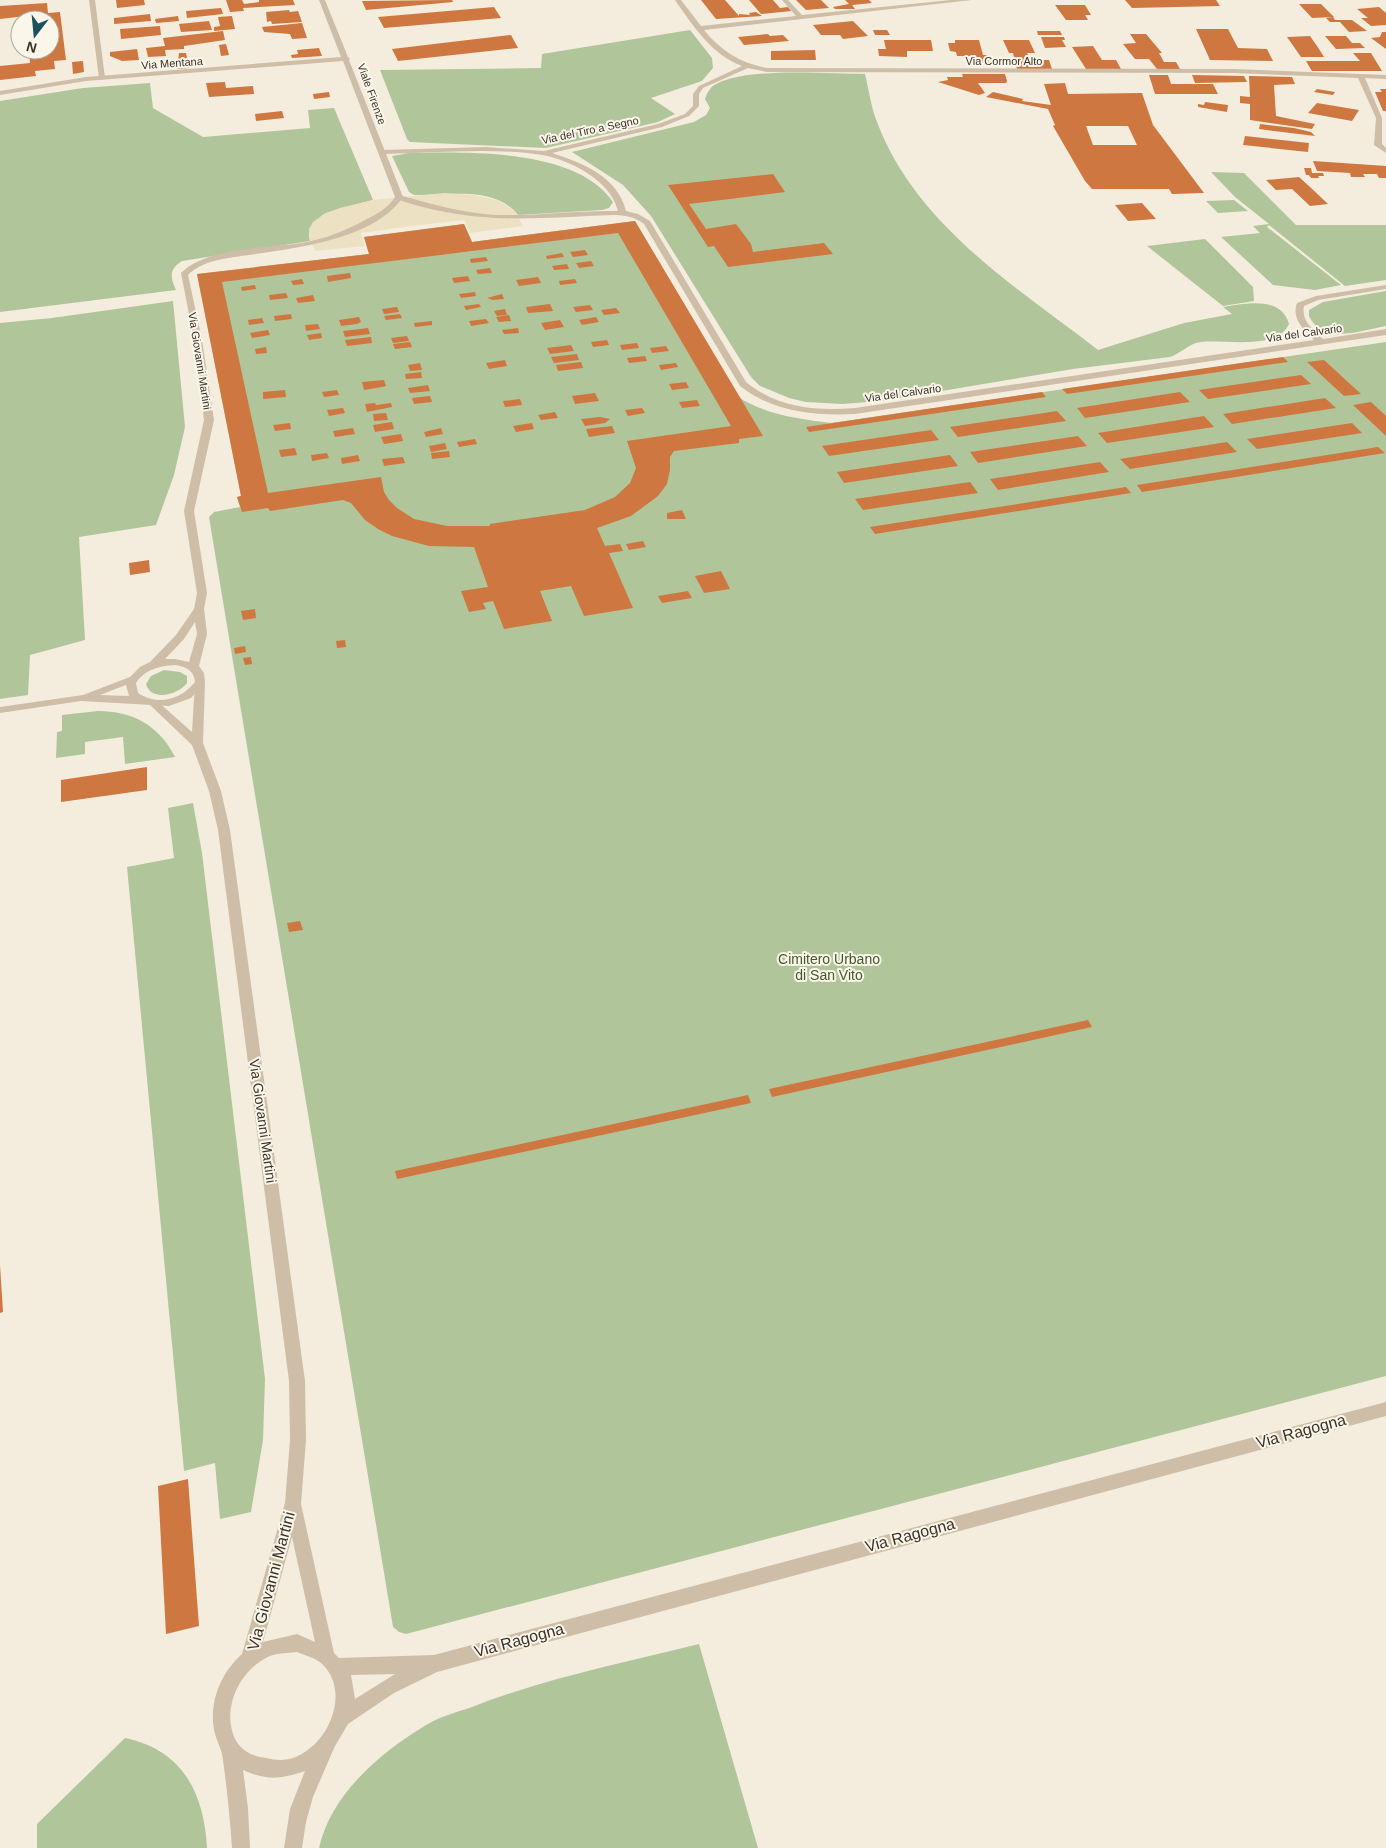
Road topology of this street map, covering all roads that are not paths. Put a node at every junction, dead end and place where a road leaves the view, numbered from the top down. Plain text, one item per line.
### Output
1 (92, 0) edge
2 (322, 0) edge
3 (678, 0) edge
4 (785, 0) edge
5 (881, 0) edge
6 (969, 0) edge
7 (890, 9) junction
8 (801, 18) junction
9 (700, 28) junction
10 (347, 59) junction
11 (746, 67) junction
12 (1360, 74) junction
13 (1386, 77) edge
14 (102, 78) junction
15 (0, 93) edge
16 (1386, 151) edge
17 (382, 152) junction
18 (544, 153) junction
19 (399, 197) junction
20 (623, 214) junction
21 (1386, 287) edge
22 (1386, 332) edge
23 (1321, 342) junction
24 (199, 609) junction
25 (154, 665) junction
26 (193, 667) junction
27 (133, 679) junction
28 (200, 682) junction
29 (81, 698) junction
30 (140, 700) junction
31 (153, 703) junction
32 (0, 710) edge
33 (197, 743) junction
34 (1386, 1409) edge
35 (293, 1503) junction
36 (250, 1658) junction
37 (332, 1660) junction
38 (434, 1664) junction
39 (342, 1718) junction
40 (334, 1736) junction
41 (231, 1750) junction
42 (241, 1848) edge
43 (292, 1848) edge

1 - 14 street
2 - 10 street, Viale Firenze
3 - 9 street, Via Cormor Alto
4 - 8 street
5 - 7 street
6 - 7 street
7 - 8 street
8 - 9 street
9 - 11 street, Via Cormor Alto
10 - 14 street, Via Mentana
10 - 17 street, Viale Firenze
11 - 12 street, Via Cormor Alto
11 - 18 street, Via del Tiro a Segno
12 - 13 street, Via Cormor Alto
12 - 16 street
14 - 15 street, Via Mentana
17 - 18 street, Via del Tiro a Segno
17 - 19 street, Viale Firenze
18 - 20 street
19 - 20 street, Via del Calvario
19 - 24 street, Via Giovanni Martini
20 - 23 street, Via del Calvario
21 - 23 street
22 - 23 street, Via del Calvario
24 - 25 street
24 - 26 street, Via Giovanni Martini
25 - 26 street
25 - 27 street
26 - 28 street
27 - 29 street
27 - 30 street
28 - 31 street
28 - 33 street, Via Giovanni Martini
29 - 30 street
29 - 32 street
30 - 31 street
31 - 33 street, Via Giovanni Martini
33 - 35 street, Via Giovanni Martini
34 - 38 street, Via Ragogna
35 - 36 street, Via Giovanni Martini
35 - 37 street, Via Giovanni Martini
36 - 37 street
36 - 41 street
37 - 38 street, Via Ragogna
37 - 39 street
38 - 39 street, Via Ragogna
39 - 40 street
40 - 41 street
40 - 43 street
41 - 42 street

